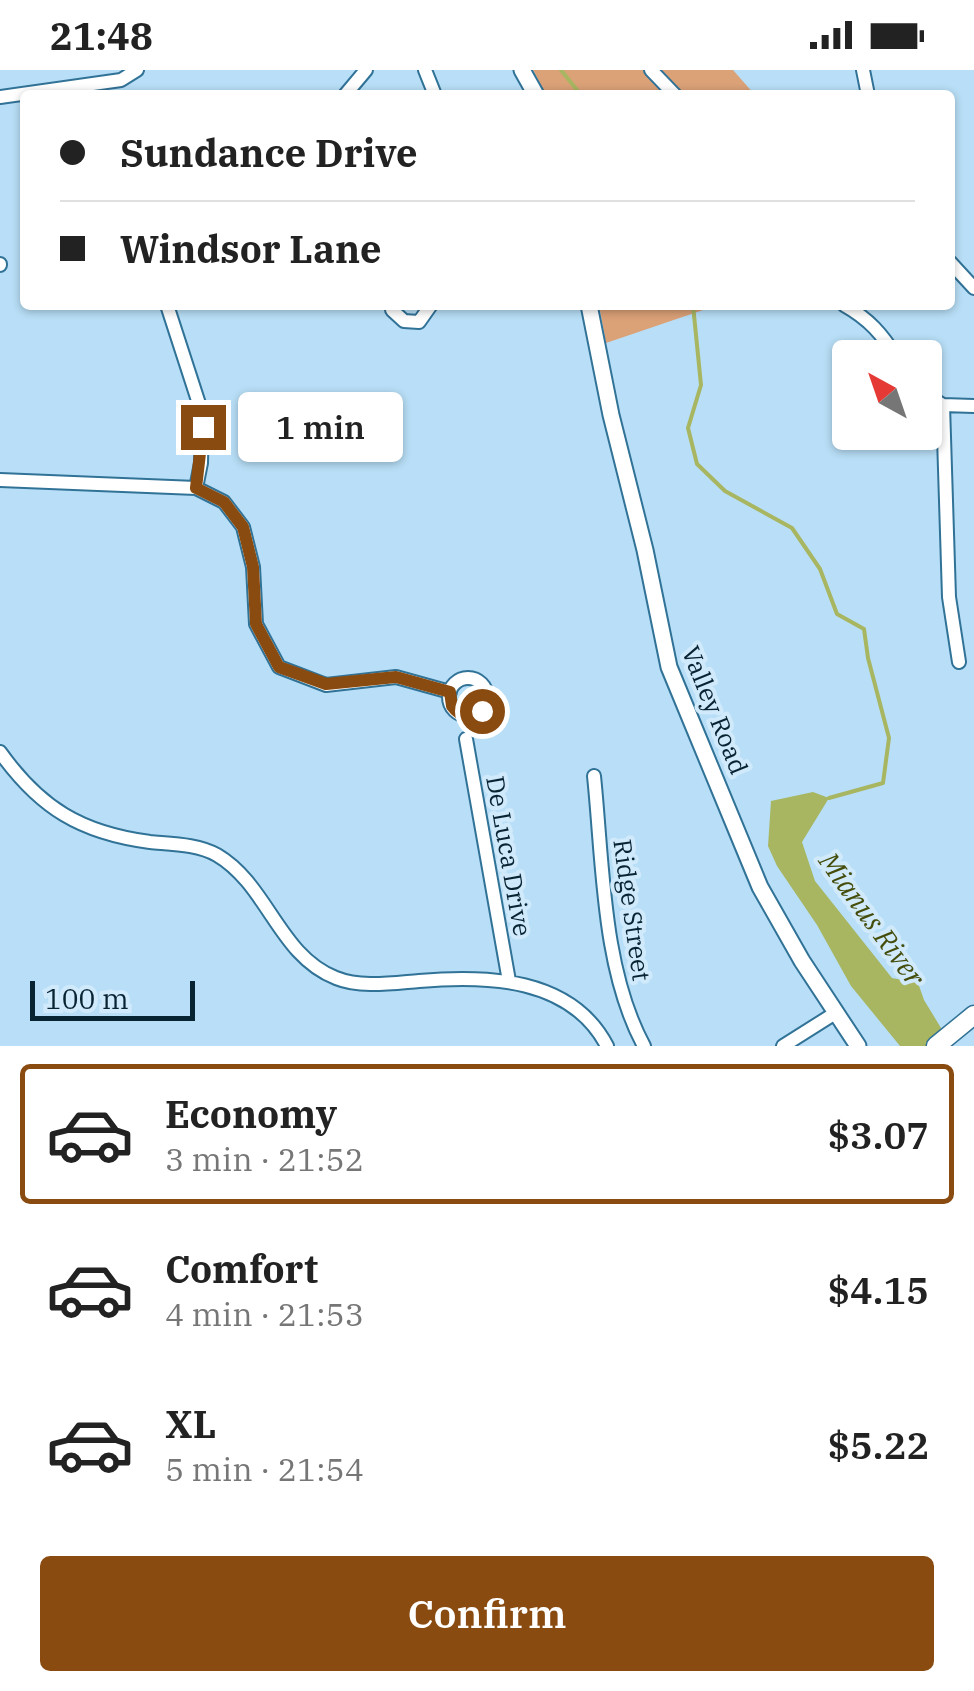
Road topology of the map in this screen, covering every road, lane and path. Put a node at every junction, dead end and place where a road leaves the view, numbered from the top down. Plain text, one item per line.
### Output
1 (137, 70) edge
2 (366, 70) edge
3 (651, 70) edge
4 (50, 90) edge
5 (349, 90) edge
6 (669, 90) edge
7 (955, 267) edge
8 (974, 288) edge
9 (169, 310) edge
10 (392, 310) edge
11 (427, 310) edge
12 (591, 310) edge
13 (853, 310) edge
14 (883, 340) edge
15 (942, 404) joint
16 (974, 406) edge
17 (0, 480) edge
18 (196, 488) junction
19 (959, 662) dead end
20 (450, 692) dead end
21 (466, 739) dead end
22 (0, 752) edge
23 (594, 776) dead end
24 (509, 981) junction
25 (837, 1012) junction
26 (974, 1015) edge
27 (607, 1046) edge
28 (644, 1046) edge
29 (783, 1046) edge
30 (858, 1046) edge
31 (936, 1046) edge

1 - 4 street
2 - 5 street
3 - 6 street
7 - 8 street
9 - 18 street
10 - 11 street
12 - 25 street, Valley Road
13 - 14 street
15 - 16 street
15 - 19 street
17 - 18 street
18 - 20 street
21 - 24 street, De Luca Drive
22 - 24 street
23 - 28 street, Ridge Street
24 - 27 street
25 - 29 street
25 - 30 street, Valley Road
26 - 31 main road

